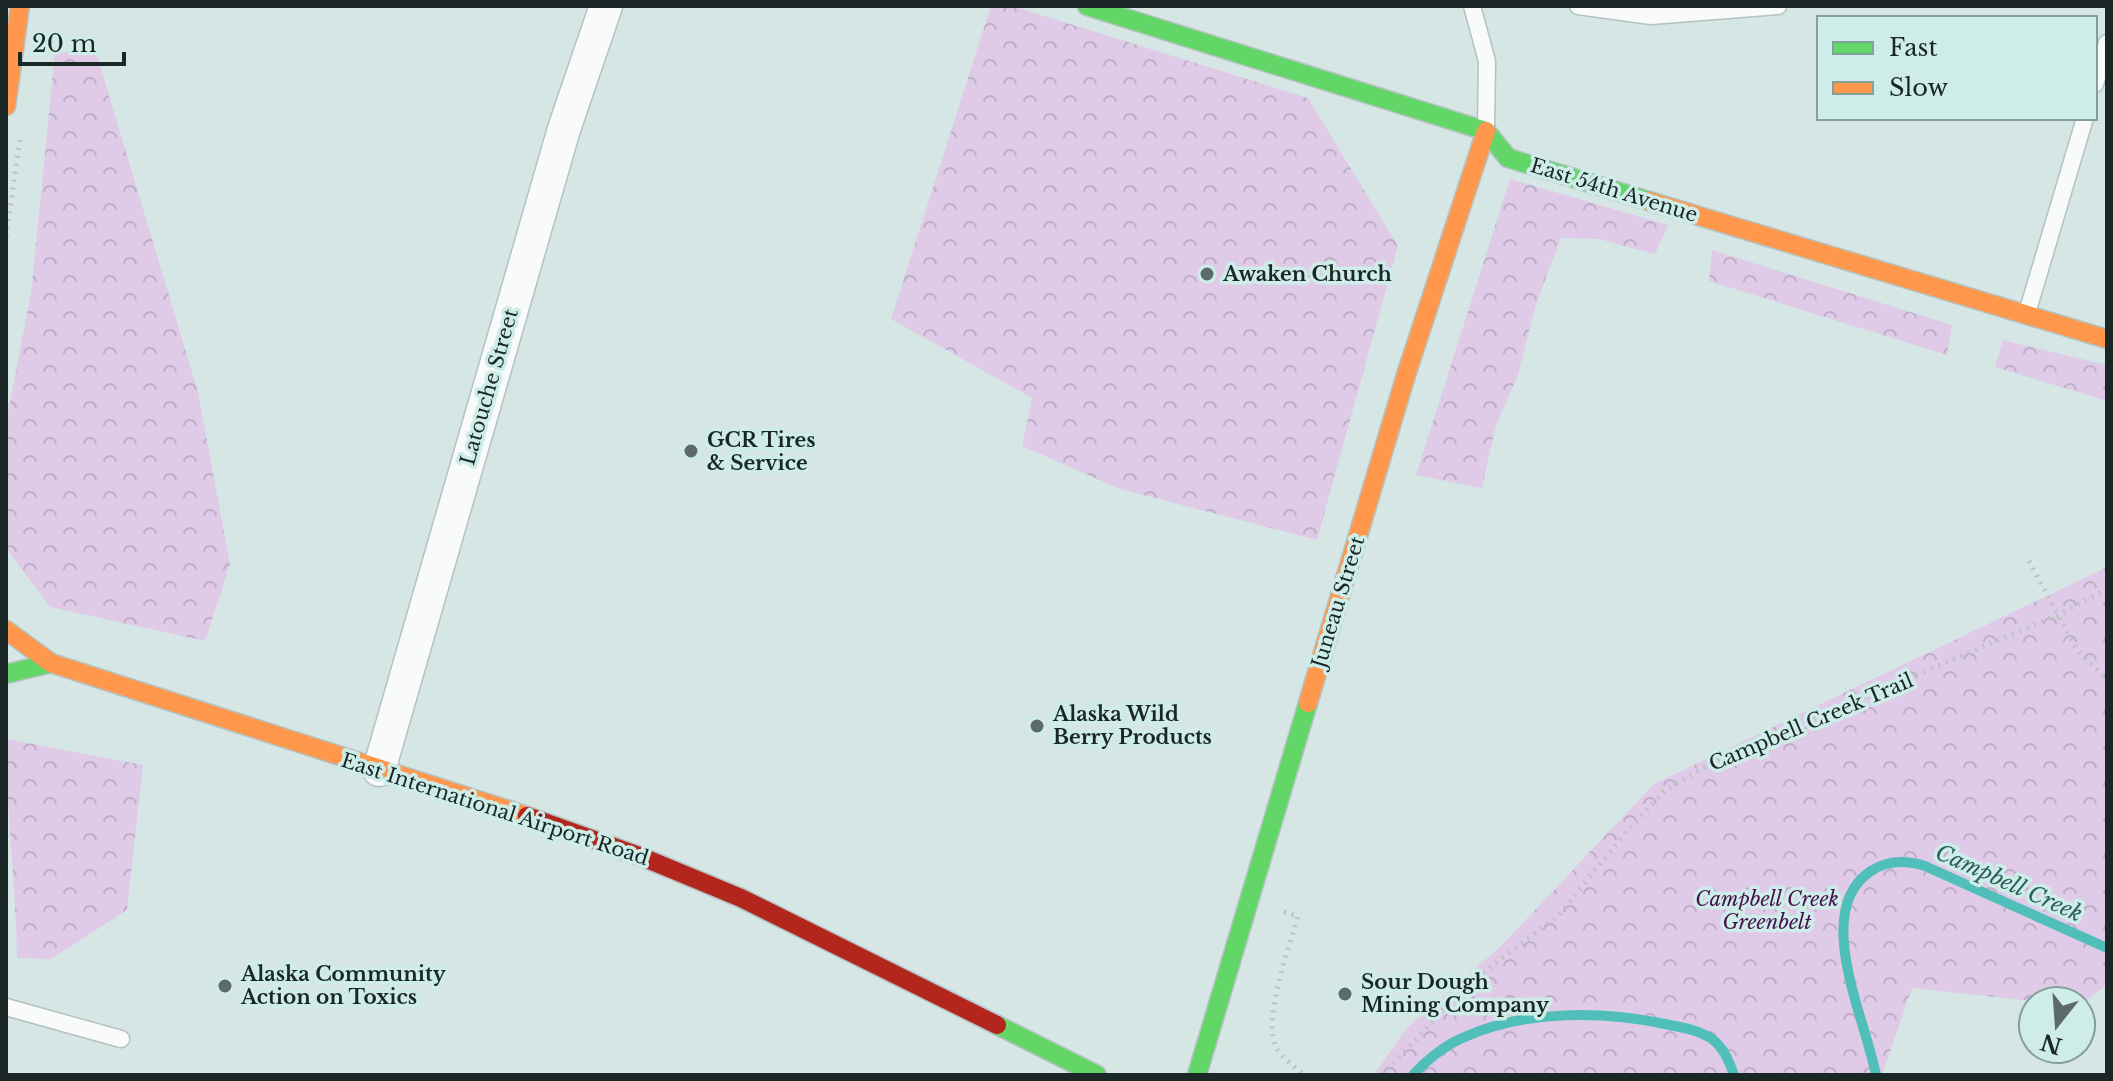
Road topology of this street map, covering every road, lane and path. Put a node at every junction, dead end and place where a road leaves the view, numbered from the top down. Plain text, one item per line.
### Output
1 (20, 6) edge
2 (606, 6) edge
3 (1087, 6) edge
4 (1472, 6) edge
5 (1578, 6) edge
6 (1778, 6) edge
7 (2107, 43) edge
8 (2097, 77) edge
9 (6, 106) edge
10 (2084, 120) edge
11 (1486, 131) junction
12 (2027, 314) junction
13 (2107, 339) edge
14 (2029, 561) dead end
15 (2107, 589) edge
16 (2058, 615) junction
17 (6, 630) edge
18 (51, 663) junction
19 (6, 674) edge
20 (2107, 679) edge
21 (379, 770) junction
22 (1248, 902) junction
23 (6, 1007) edge
24 (121, 1039) dead end
25 (1097, 1075) edge
26 (1197, 1075) edge
27 (1306, 1075) edge
28 (1382, 1075) edge

1 - 9 street
2 - 21 street, Latouche Street
3 - 11 street, East 54th Avenue
4 - 11 lane
5 - 6 lane
7 - 8 lane
10 - 12 lane
11 - 12 street, East 54th Avenue
11 - 22 street, Juneau Street
12 - 13 street, East 54th Avenue
14 - 16 path
15 - 16 path, Campbell Creek Trail
16 - 20 path
16 - 28 path, Campbell Creek Trail
17 - 18 street, East International Airport Road
18 - 19 street
18 - 21 street, East International Airport Road
21 - 25 street, East International Airport Road
22 - 26 street, Juneau Street
22 - 27 path
23 - 24 lane

